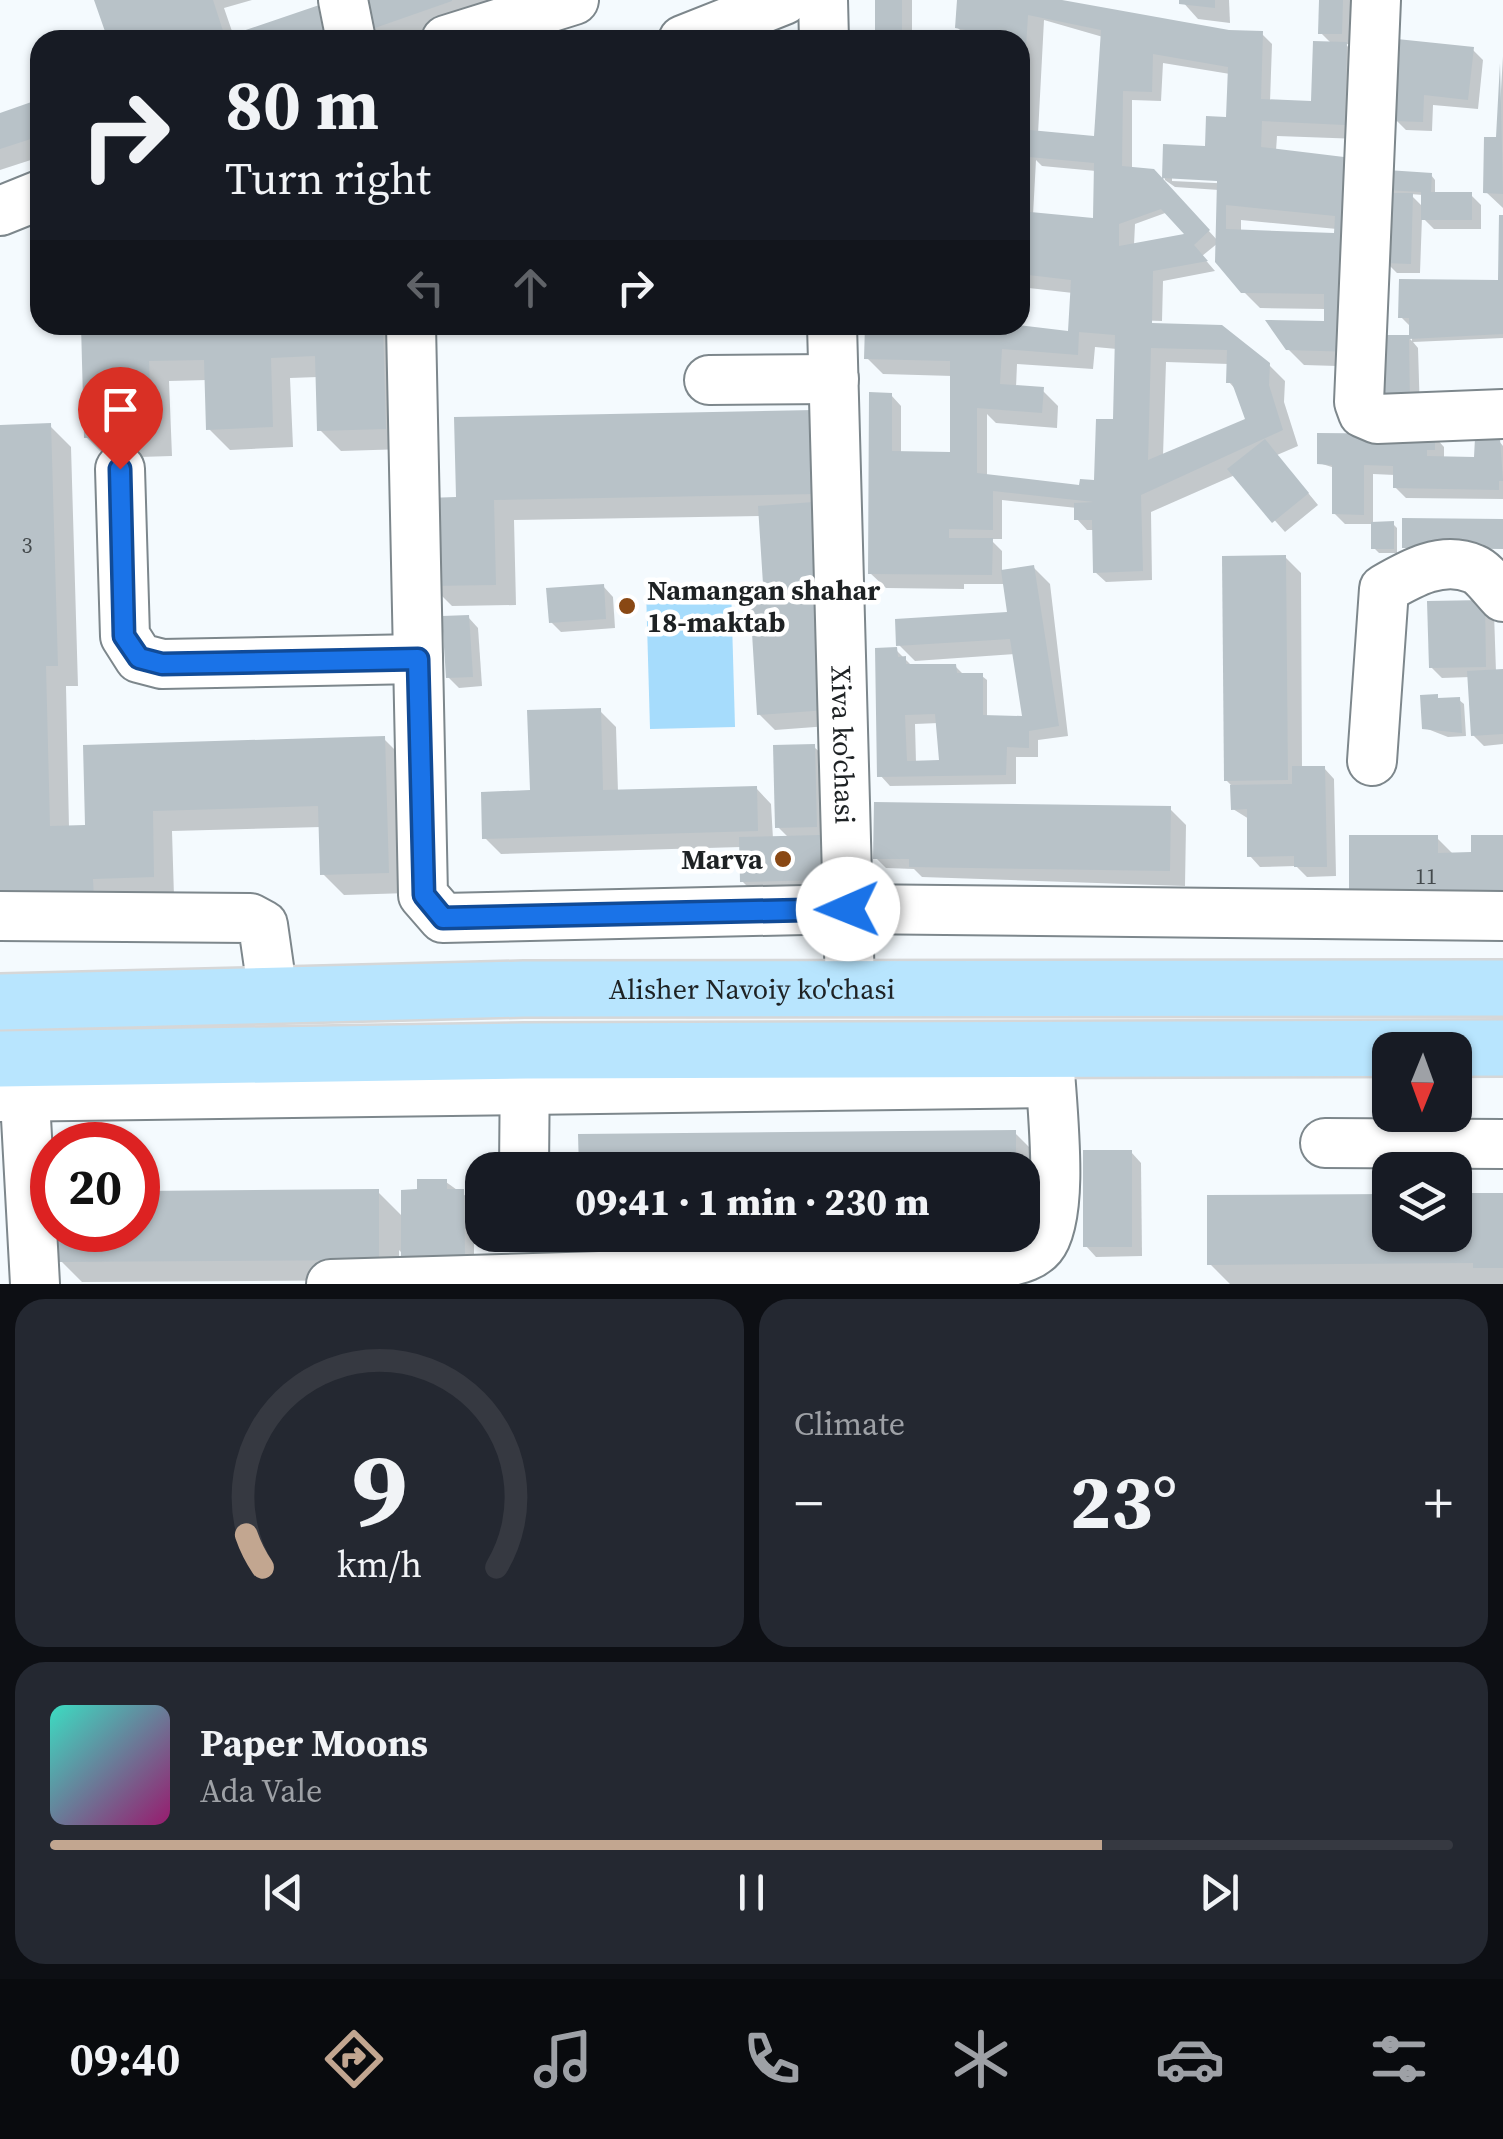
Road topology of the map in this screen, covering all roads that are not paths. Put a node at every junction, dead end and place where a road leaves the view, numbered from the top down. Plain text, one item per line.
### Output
1 (343, 0) edge
2 (574, 0) edge
3 (784, 0) edge
4 (823, 0) edge
5 (1376, 0) edge
6 (349, 30) edge
7 (478, 30) edge
8 (708, 30) edge
9 (824, 30) edge
10 (30, 199) edge
11 (0, 211) edge
12 (411, 335) edge
13 (832, 335) edge
14 (834, 379) junction
15 (709, 380) dead end
16 (1503, 414) edge
17 (120, 469) dead end
18 (1503, 597) edge
19 (418, 659) junction
20 (1372, 761) dead end
21 (848, 909) junction
22 (0, 916) edge
23 (1503, 916) edge
24 (850, 987) junction
25 (1503, 988) edge
26 (273, 995) junction
27 (0, 1002) edge
28 (1503, 1048) edge
29 (1050, 1066) junction
30 (525, 1072) junction
31 (12, 1078) edge
32 (1325, 1142) dead end
33 (1503, 1144) edge
34 (524, 1152) edge
35 (524, 1265) edge
36 (36, 1284) edge
37 (331, 1284) edge

1 - 6 street
2 - 7 street
3 - 8 street
4 - 9 street
5 - 16 street
10 - 11 street
12 - 19 street
13 - 14 street, Xiva ko'chasi
14 - 15 street
14 - 21 street, Xiva ko'chasi
17 - 19 street
18 - 20 street
19 - 21 street
21 - 23 street
21 - 24 street, Xiva ko'chasi
22 - 26 street
24 - 25 main road, Alisher Navoiy ko'chasi
24 - 26 main road, Alisher Navoiy ko'chasi
26 - 27 main road, Alisher Navoiy ko'chasi
28 - 29 main road
29 - 30 main road
29 - 35 street
30 - 31 main road
30 - 34 street
31 - 36 street
32 - 33 street
35 - 37 street

